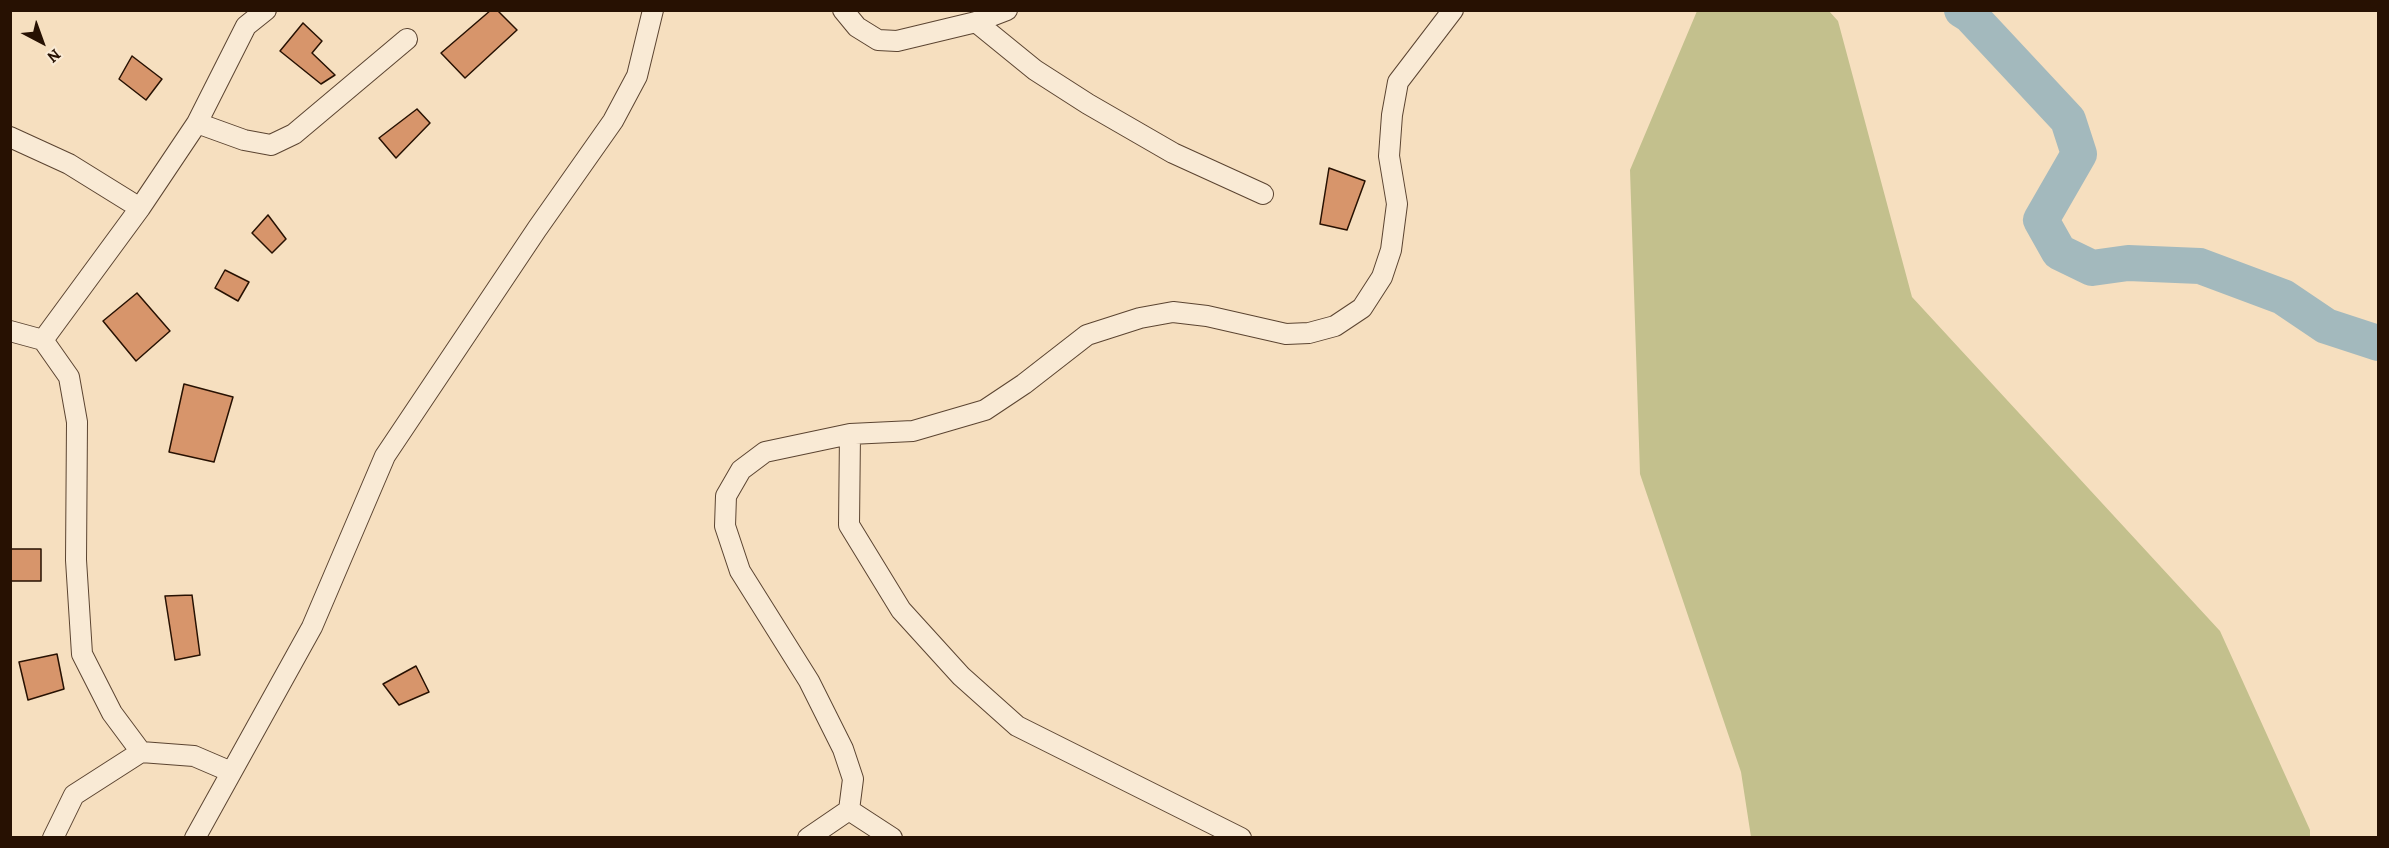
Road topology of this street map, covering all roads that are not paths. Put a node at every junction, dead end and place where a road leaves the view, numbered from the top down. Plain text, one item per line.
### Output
1 (266, 10) edge
2 (653, 10) edge
3 (843, 10) edge
4 (1007, 10) edge
5 (1454, 10) edge
6 (976, 22) junction
7 (406, 39) dead end
8 (197, 123) junction
9 (10, 137) edge
10 (1263, 194) dead end
11 (140, 208) junction
12 (10, 331) edge
13 (43, 340) junction
14 (850, 434) junction
15 (141, 752) junction
16 (229, 771) junction
17 (849, 810) junction
18 (52, 837) edge
19 (195, 837) edge
20 (808, 837) edge
21 (892, 837) edge
22 (1241, 837) edge

1 - 8 street
2 - 16 street
3 - 6 street
4 - 6 street
5 - 14 street
6 - 10 street
7 - 8 street
8 - 11 street
9 - 11 street
11 - 13 street
12 - 13 street
13 - 15 street
14 - 17 street
14 - 22 street
15 - 16 street
15 - 18 street
16 - 19 street
17 - 20 street
17 - 21 street

